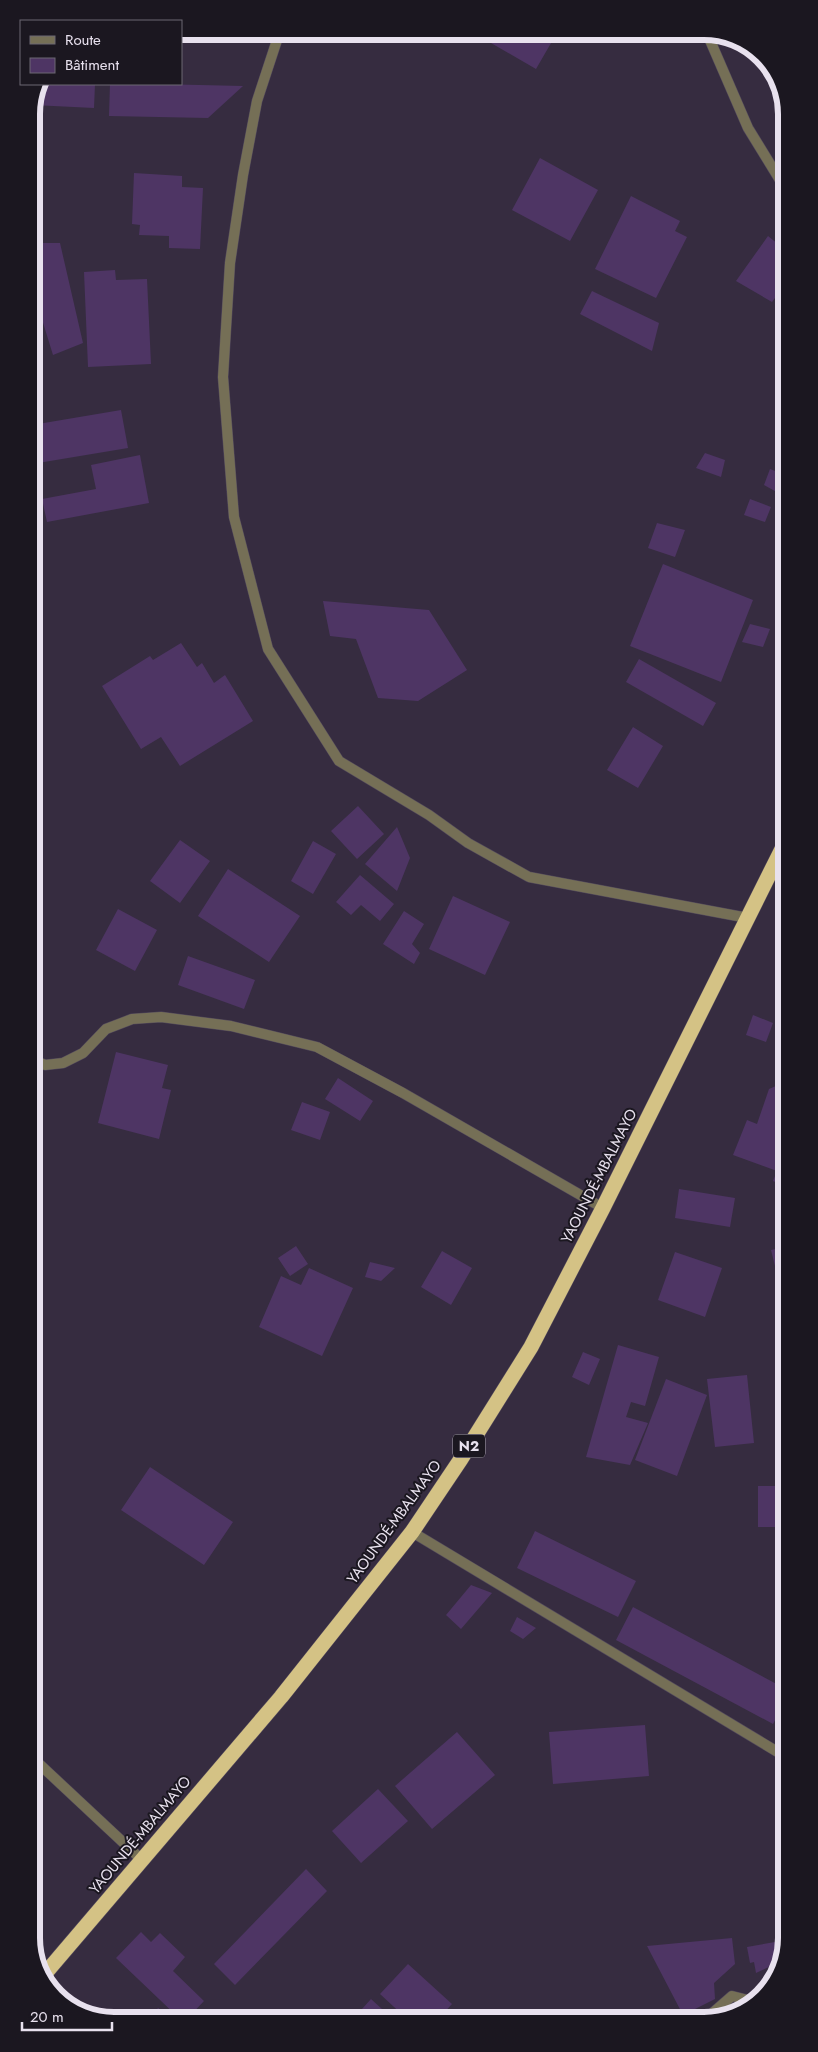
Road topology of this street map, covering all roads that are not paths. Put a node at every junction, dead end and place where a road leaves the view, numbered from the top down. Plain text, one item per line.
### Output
1 (277, 40) edge
2 (710, 40) edge
3 (778, 176) edge
4 (778, 857) edge
5 (748, 918) junction
6 (40, 1063) edge
7 (603, 1208) junction
8 (412, 1532) junction
9 (778, 1752) edge
10 (40, 1765) edge
11 (142, 1860) junction
12 (48, 1971) edge
13 (746, 1999) edge
14 (715, 2011) edge

1 - 5 street
2 - 3 street
4 - 5 highway, YAOUNDÉ-MBALMAYO / N2
5 - 7 highway, YAOUNDÉ-MBALMAYO / N2
6 - 7 street
7 - 8 highway, YAOUNDÉ-MBALMAYO / N2
8 - 9 street
8 - 11 highway, YAOUNDÉ-MBALMAYO / N2
10 - 11 street
11 - 12 highway, YAOUNDÉ-MBALMAYO / N2
13 - 14 street

